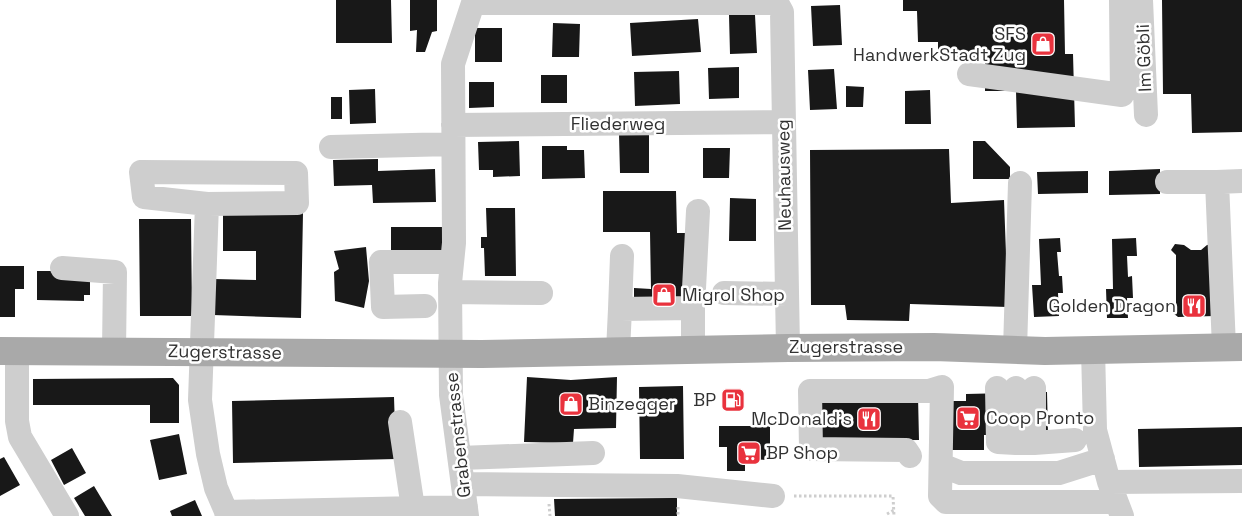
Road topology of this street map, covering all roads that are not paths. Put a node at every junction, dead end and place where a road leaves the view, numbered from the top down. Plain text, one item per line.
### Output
1 (1121, 0) edge
2 (1142, 0) edge
3 (474, 1) edge
4 (970, 74) dead end
5 (1146, 115) dead end
6 (783, 122) junction
7 (453, 135) junction
8 (331, 146) dead end
9 (1242, 181) edge
10 (1167, 182) dead end
11 (1217, 182) junction
12 (1020, 183) dead end
13 (207, 204) junction
14 (698, 211) dead end
15 (622, 256) dead end
16 (452, 262) junction
17 (62, 268) dead end
18 (450, 292) junction
19 (541, 293) dead end
20 (724, 293) dead end
21 (787, 294) junction
22 (425, 306) dead end
23 (693, 308) junction
24 (620, 309) junction
25 (1233, 347) edge
26 (788, 348) junction
27 (693, 349) junction
28 (1093, 349) junction
29 (1016, 350) junction
30 (8, 351) edge
31 (618, 351) junction
32 (114, 352) junction
33 (202, 352) junction
34 (450, 353) junction
35 (400, 422) dead end
36 (1075, 440) dead end
37 (1025, 443) junction
38 (593, 453) dead end
39 (910, 456) dead end
40 (460, 458) junction
41 (1103, 459) junction
42 (941, 466) junction
43 (1242, 481) edge
44 (463, 484) junction
45 (773, 496) road end
46 (1116, 500) edge
47 (412, 508) junction
48 (320, 510) edge
49 (467, 511) edge
50 (267, 513) edge
51 (227, 514) edge
52 (67, 516) edge

1 - 4 street
2 - 5 street, Im Göbli
3 - 6 street, Neuhausweg
3 - 7 street
6 - 7 street, Fliederweg
6 - 21 street, Neuhausweg
7 - 8 street, Fliederweg
7 - 16 street
9 - 11 street
10 - 11 street
11 - 25 street
12 - 29 street
13 - 13 street
13 - 33 street
14 - 23 street
15 - 24 street
16 - 18 street
16 - 22 street
17 - 32 street
18 - 19 street
18 - 34 street
20 - 21 street
21 - 26 street, Neuhausweg
23 - 24 street
23 - 27 street
24 - 31 street
25 - 28 main road, Zugerstrasse
26 - 27 main road, Zugerstrasse
26 - 29 main road, Zugerstrasse
27 - 31 main road, Zugerstrasse
28 - 29 main road, Zugerstrasse
28 - 41 street
30 - 32 main road, Zugerstrasse
30 - 52 street
31 - 34 main road, Zugerstrasse
32 - 33 main road, Zugerstrasse
33 - 34 main road, Zugerstrasse
33 - 51 street
34 - 40 street, Grabenstrasse
35 - 47 street
36 - 37 street
37 - 37 street
38 - 40 street
39 - 42 street
40 - 44 street, Grabenstrasse
41 - 42 street
41 - 46 street
42 - 46 street
43 - 46 street
44 - 45 street
44 - 49 street, Grabenstrasse
47 - 48 street
47 - 49 street
48 - 50 street
50 - 51 street

